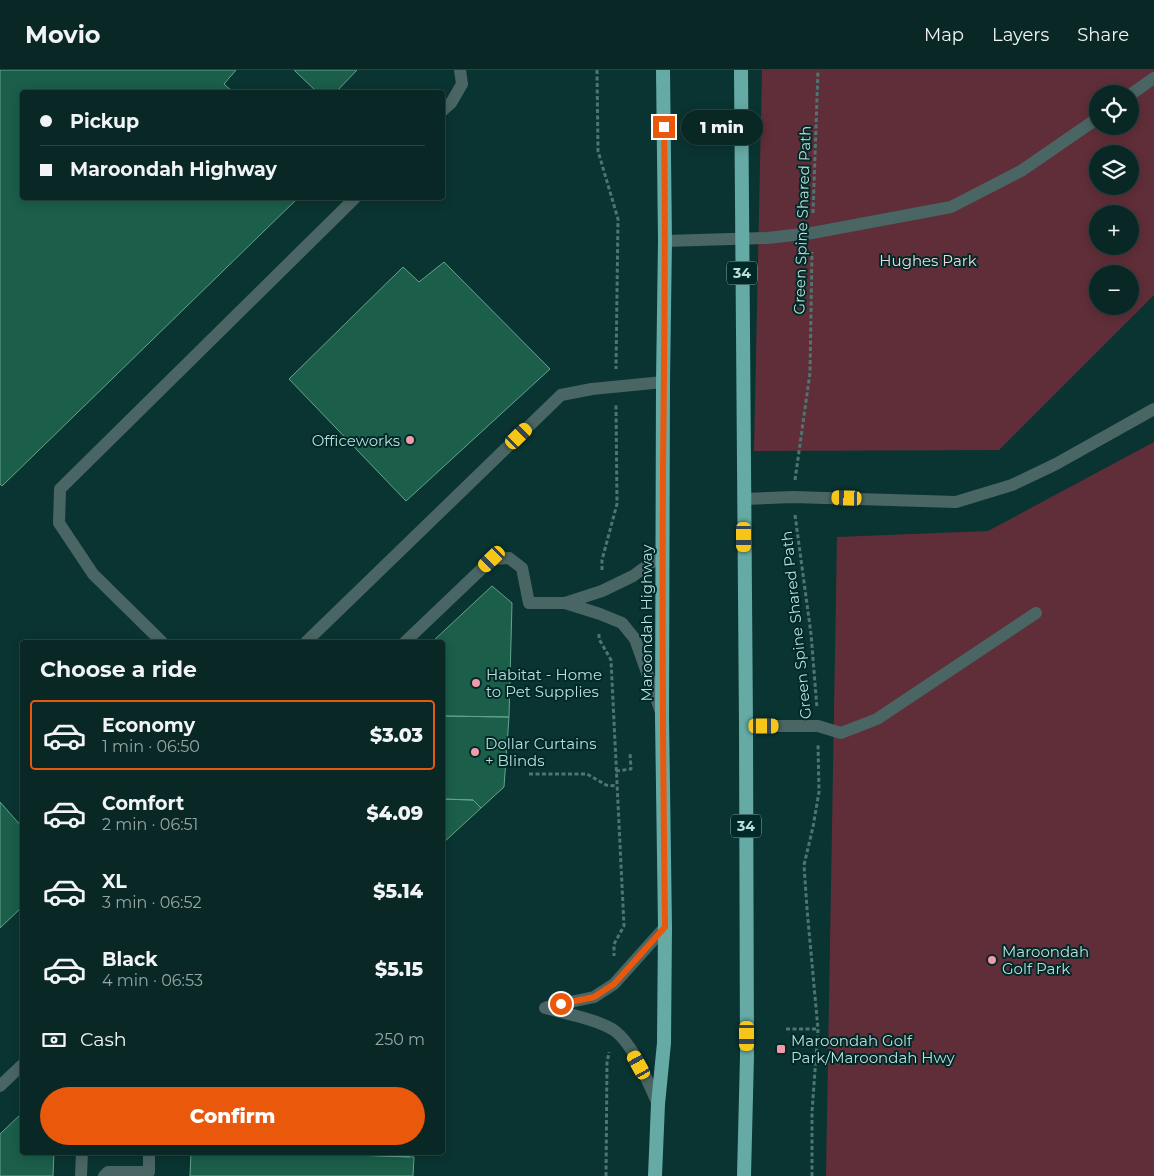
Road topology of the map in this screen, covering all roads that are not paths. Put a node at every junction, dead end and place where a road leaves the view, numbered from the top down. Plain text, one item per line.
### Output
1 (460, 70) edge
2 (663, 70) edge
3 (741, 70) edge
4 (1154, 78) edge
5 (1139, 89) edge
6 (445, 108) edge
7 (1089, 124) edge
8 (353, 200) edge
9 (742, 238) junction
10 (665, 241) junction
11 (663, 382) junction
12 (1154, 409) edge
13 (744, 499) junction
14 (662, 554) junction
15 (565, 603) junction
16 (1036, 613) dead end
17 (160, 640) edge
18 (308, 640) edge
19 (407, 640) edge
20 (662, 717) junction
21 (746, 726) junction
22 (665, 927) junction
23 (20, 1066) edge
24 (0, 1086) edge
25 (658, 1104) junction
26 (82, 1155) edge
27 (149, 1155) edge
28 (149, 1174) edge
29 (81, 1176) edge
30 (104, 1176) edge
31 (655, 1176) edge
32 (744, 1176) edge

1 - 6 lane
2 - 10 highway, Maroondah Highway
3 - 9 highway, 34
4 - 5 lane
7 - 9 lane
8 - 17 lane
9 - 10 lane
9 - 13 highway, 34
10 - 11 highway, Maroondah Highway
11 - 14 highway, Maroondah Highway
11 - 18 lane
12 - 13 lane
13 - 21 highway, 34
14 - 15 lane
14 - 20 highway, Maroondah Highway
15 - 19 lane
15 - 20 lane
16 - 21 lane
20 - 22 highway, Maroondah Highway
21 - 32 highway, 34
22 - 25 highway, Maroondah Highway
22 - 25 lane
23 - 24 lane
25 - 31 highway, Maroondah Highway
26 - 29 lane
27 - 28 lane
28 - 30 lane

